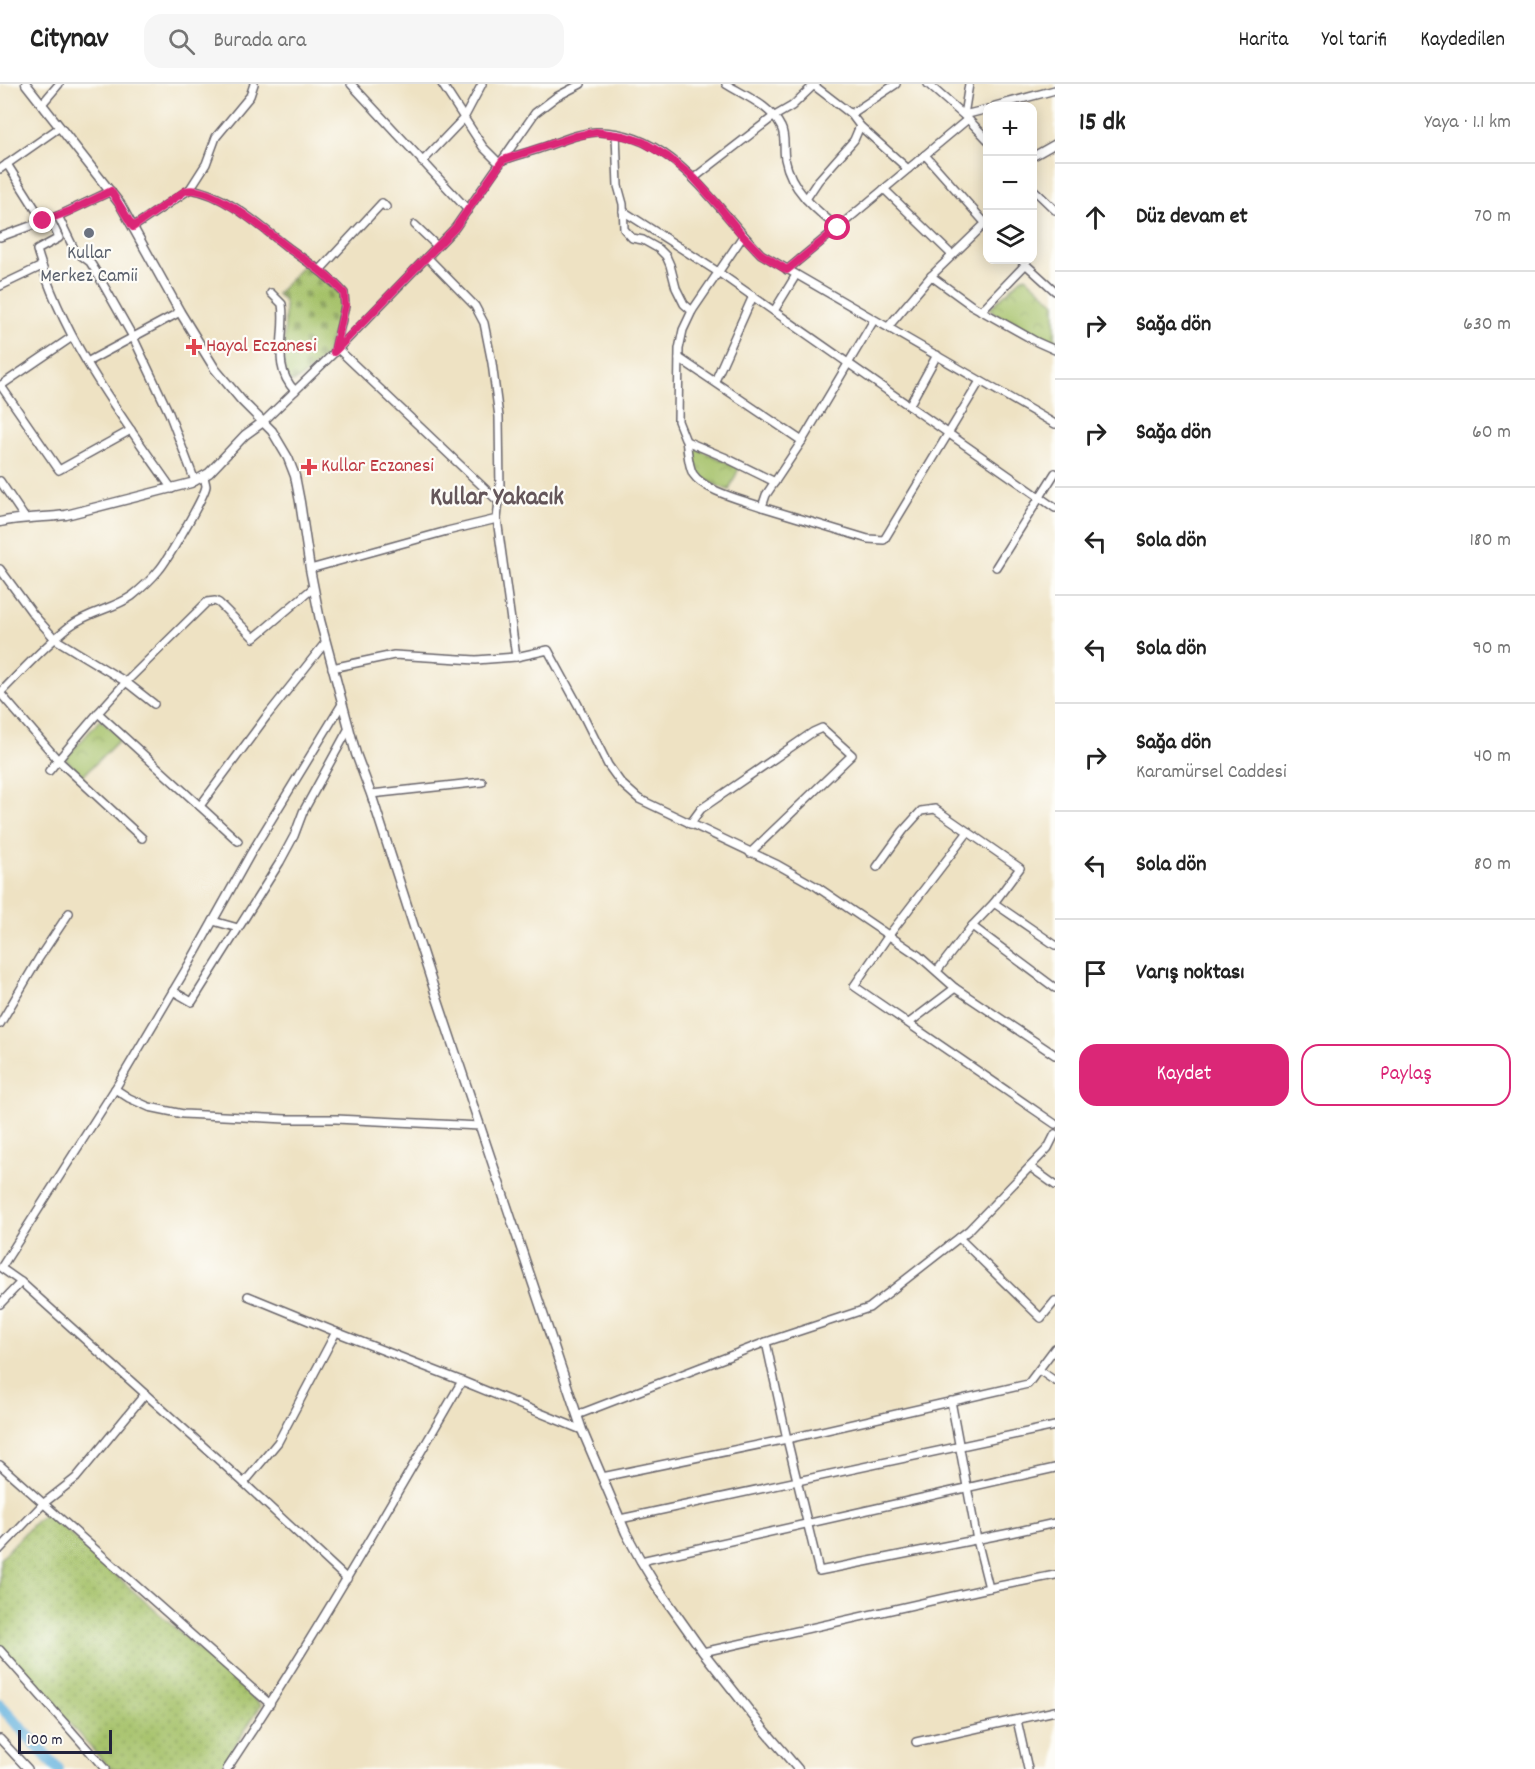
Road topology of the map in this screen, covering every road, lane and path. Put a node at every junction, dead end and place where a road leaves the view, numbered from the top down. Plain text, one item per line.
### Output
1 (26, 84) edge
2 (59, 84) edge
3 (254, 84) edge
4 (351, 84) edge
5 (442, 84) edge
6 (482, 84) edge
7 (581, 84) edge
8 (726, 84) edge
9 (813, 84) edge
10 (896, 84) edge
11 (928, 84) edge
12 (969, 84) edge
13 (1055, 90) edge
14 (1010, 102) edge
15 (42, 104) junction
16 (983, 111) edge
17 (851, 114) junction
18 (773, 117) junction
19 (966, 117) junction
20 (464, 118) junction
21 (860, 126) junction
22 (60, 127) junction
23 (616, 135) junction
24 (983, 136) edge
25 (1055, 144) edge
26 (925, 155) junction
27 (1034, 156) edge
28 (422, 162) junction
29 (502, 162) junction
30 (7, 164) junction
31 (0, 169) edge
32 (908, 169) junction
33 (694, 178) junction
34 (190, 189) junction
35 (884, 189) junction
36 (111, 191) junction
37 (1037, 193) edge
38 (806, 199) junction
39 (386, 207) dead end
40 (468, 210) junction
41 (623, 210) junction
42 (1055, 210) edge
43 (58, 216) junction
44 (46, 220) junction
45 (983, 220) edge
46 (415, 225) dead end
47 (133, 227) junction
48 (838, 228) junction
49 (983, 228) edge
50 (743, 236) junction
51 (0, 237) edge
52 (437, 246) junction
53 (952, 255) junction
54 (427, 257) junction
55 (1022, 264) edge
56 (1026, 264) edge
57 (42, 266) junction
58 (320, 270) junction
59 (787, 270) junction
60 (718, 272) junction
61 (796, 275) junction
62 (932, 276) junction
63 (0, 286) edge
64 (1055, 291) edge
65 (271, 293) dead end
66 (753, 296) junction
67 (774, 311) junction
68 (981, 311) junction
69 (180, 312) junction
70 (692, 312) junction
71 (874, 320) junction
72 (888, 327) junction
73 (72, 337) junction
74 (133, 338) junction
75 (336, 350) junction
76 (1055, 350) edge
77 (936, 355) junction
78 (679, 358) junction
79 (87, 362) junction
80 (848, 363) junction
81 (715, 381) junction
82 (980, 381) junction
83 (0, 386) edge
84 (295, 391) junction
85 (909, 406) junction
86 (263, 422) junction
87 (1055, 424) edge
88 (131, 430) junction
89 (949, 434) junction
90 (686, 441) junction
91 (802, 441) junction
92 (1055, 473) edge
93 (204, 477) junction
94 (0, 481) edge
95 (195, 482) junction
96 (775, 482) junction
97 (172, 489) junction
98 (1039, 497) junction
99 (499, 502) junction
100 (762, 507) junction
101 (1055, 508) edge
102 (25, 518) junction
103 (497, 519) junction
104 (0, 522) edge
105 (996, 567) dead end
106 (0, 569) edge
107 (310, 569) junction
108 (313, 588) junction
109 (55, 639) junction
110 (325, 643) junction
111 (516, 657) junction
112 (332, 668) junction
113 (126, 682) junction
114 (0, 693) edge
115 (154, 704) dead end
116 (342, 704) junction
117 (98, 713) junction
118 (349, 728) junction
119 (58, 760) junction
120 (49, 771) dead end
121 (482, 782) dead end
122 (371, 794) junction
123 (200, 806) junction
124 (690, 824) junction
125 (968, 832) junction
126 (142, 838) dead end
127 (238, 841) dead end
128 (750, 853) junction
129 (877, 867) dead end
130 (994, 903) junction
131 (69, 913) dead end
132 (213, 921) junction
133 (972, 926) junction
134 (238, 928) junction
135 (889, 935) junction
136 (1055, 945) edge
137 (937, 971) junction
138 (955, 988) junction
139 (1055, 988) edge
140 (173, 991) junction
141 (909, 1023) junction
142 (0, 1024) edge
143 (1055, 1055) edge
144 (115, 1089) junction
145 (1055, 1124) edge
146 (480, 1126) junction
147 (1055, 1134) edge
148 (1030, 1167) junction
149 (1055, 1185) edge
150 (959, 1238) junction
151 (21, 1282) junction
152 (249, 1296) dead end
153 (1055, 1301) edge
154 (0, 1304) edge
155 (336, 1332) junction
156 (766, 1342) junction
157 (1055, 1348) edge
158 (1039, 1370) junction
159 (462, 1381) junction
160 (1055, 1381) edge
161 (145, 1394) junction
162 (951, 1401) junction
163 (578, 1415) junction
164 (1055, 1426) edge
165 (582, 1431) junction
166 (787, 1439) junction
167 (960, 1447) junction
168 (0, 1465) edge
169 (1055, 1468) edge
170 (602, 1477) junction
171 (798, 1481) junction
172 (244, 1483) junction
173 (968, 1488) junction
174 (44, 1503) junction
175 (620, 1519) junction
176 (1055, 1523) edge
177 (807, 1525) junction
178 (977, 1540) junction
179 (0, 1549) edge
180 (641, 1561) junction
181 (1055, 1575) edge
182 (347, 1579) junction
183 (989, 1588) junction
184 (0, 1650) edge
185 (703, 1652) junction
186 (270, 1704) junction
187 (1055, 1711) edge
188 (1017, 1720) junction
189 (0, 1739) edge
190 (916, 1742) dead end
191 (28, 1769) edge
192 (105, 1769) edge
193 (227, 1769) edge
194 (798, 1769) edge
195 (1029, 1769) edge

1 - 15 main road
2 - 15 street
3 - 34 street
4 - 28 street
5 - 20 street
6 - 20 street
7 - 29 street
8 - 18 street
9 - 17 street
9 - 18 street
10 - 17 street
11 - 19 street
12 - 19 street
13 - 14 street
15 - 22 main road
16 - 19 street
17 - 21 street
18 - 33 street
18 - 38 street
19 - 24 street
19 - 26 street
20 - 28 street
20 - 29 street
21 - 32 street
21 - 38 street
22 - 30 street
22 - 36 main road
23 - 29 street
23 - 33 street
23 - 41 street
25 - 27 street
26 - 32 street
26 - 45 street
28 - 40 street
29 - 40 street
30 - 31 street
30 - 44 street
32 - 35 street
33 - 50 street
34 - 47 street
34 - 58 street
35 - 48 street
35 - 53 street
36 - 43 street
36 - 47 main road
37 - 42 street
38 - 48 street
39 - 58 street
40 - 52 street
41 - 60 street
41 - 70 street
43 - 44 street
43 - 74 street
44 - 51 street
44 - 57 street
46 - 52 street
47 - 69 main road
48 - 59 street
49 - 53 street
50 - 59 street
50 - 60 street
52 - 54 street
53 - 62 street
54 - 75 street
54 - 99 street
55 - 68 street
56 - 64 street
57 - 63 street
57 - 73 street
58 - 75 street
59 - 61 street
60 - 66 street
60 - 70 street
61 - 67 street
61 - 71 street
62 - 68 street
62 - 72 street
65 - 84 street
66 - 67 street
66 - 81 street
67 - 80 street
68 - 76 street
69 - 74 street
69 - 86 main road
70 - 78 street
71 - 72 street
71 - 80 street
72 - 77 street
73 - 79 street
73 - 83 street
74 - 79 street
74 - 95 street
75 - 84 street
75 - 99 street
77 - 82 street
77 - 85 street
78 - 81 street
78 - 90 street
79 - 88 street
80 - 85 street
80 - 91 street
81 - 91 street
82 - 87 street
82 - 89 street
83 - 88 street
84 - 86 street
85 - 89 street
86 - 93 main road
86 - 107 main road
88 - 97 street
89 - 98 street
89 - 100 street
90 - 96 street
90 - 100 street
91 - 96 street
92 - 98 street
93 - 95 main road
93 - 109 street
94 - 102 street
95 - 97 main road
96 - 100 street
97 - 102 main road
98 - 101 street
98 - 105 street
99 - 103 street
102 - 104 main road
103 - 107 street
103 - 111 street
106 - 109 street
107 - 108 main road
108 - 110 main road
108 - 113 street
109 - 113 street
109 - 114 street
110 - 112 main road
110 - 123 street
111 - 112 street
111 - 124 street
112 - 116 main road
113 - 115 street
113 - 117 street
114 - 119 street
116 - 118 main road
116 - 132 street
117 - 119 street
117 - 123 street
118 - 122 main road
118 - 134 street
119 - 120 street
119 - 126 street
121 - 122 street
122 - 146 main road
123 - 127 street
124 - 128 street
124 - 128 street
125 - 129 street
125 - 130 street
125 - 135 street
128 - 135 street
130 - 133 street
130 - 136 street
131 - 142 street
132 - 134 street
132 - 140 street
133 - 137 street
133 - 139 street
134 - 140 street
135 - 137 street
135 - 141 street
137 - 138 street
138 - 141 street
138 - 143 street
140 - 144 street
141 - 145 street
144 - 146 street
144 - 151 street
146 - 163 main road
147 - 148 street
148 - 149 street
148 - 150 street
150 - 153 street
150 - 156 street
151 - 154 street
151 - 161 street
152 - 155 street
155 - 159 street
155 - 172 street
156 - 163 street
156 - 166 street
157 - 158 street
158 - 160 street
158 - 162 street
159 - 165 street
159 - 182 street
161 - 172 street
161 - 174 street
162 - 166 street
162 - 167 street
163 - 165 main road
164 - 167 street
165 - 170 main road
166 - 170 street
166 - 171 street
167 - 171 street
167 - 173 street
168 - 174 street
169 - 173 street
170 - 175 main road
171 - 175 street
171 - 177 street
172 - 182 street
173 - 177 street
173 - 178 street
174 - 179 street
174 - 186 street
175 - 180 main road
176 - 178 street
177 - 178 street
177 - 180 street
178 - 183 street
180 - 185 main road
181 - 183 street
182 - 186 street
183 - 185 street
184 - 192 street
185 - 194 main road
186 - 193 street
187 - 188 street
188 - 190 street
188 - 195 street
189 - 191 street

